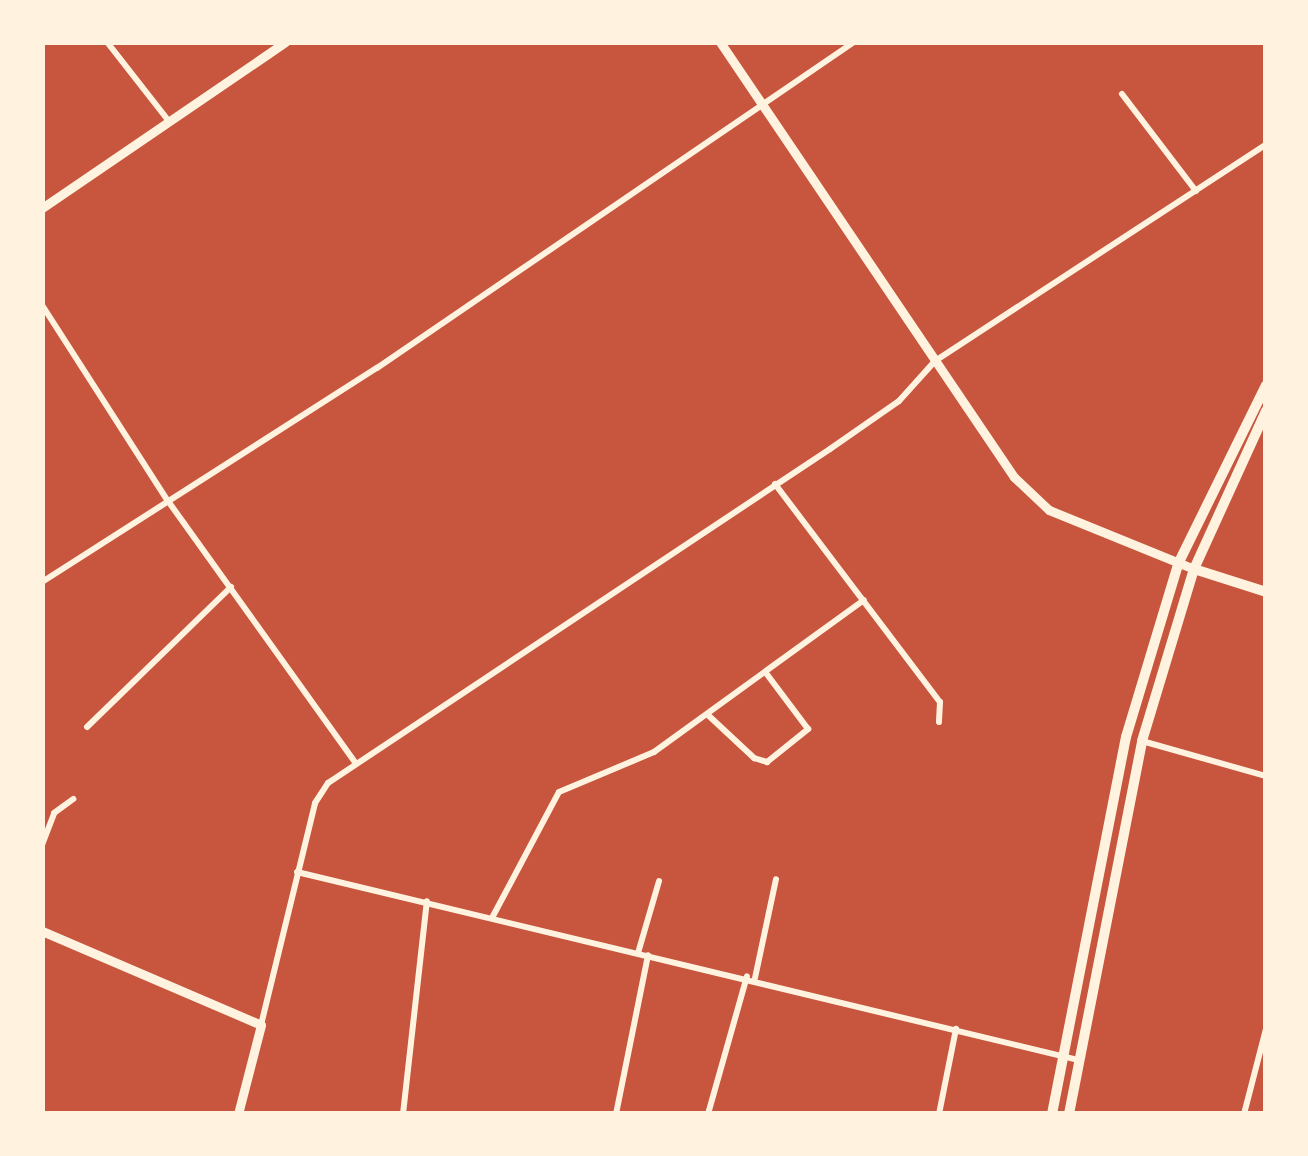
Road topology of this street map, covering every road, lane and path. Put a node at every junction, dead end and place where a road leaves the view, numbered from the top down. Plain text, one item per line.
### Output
1 (106, 42) edge
2 (285, 42) edge
3 (720, 42) edge
4 (854, 42) edge
5 (1122, 94) dead end
6 (764, 103) junction
7 (168, 120) junction
8 (1266, 144) edge
9 (1196, 190) junction
10 (42, 208) edge
11 (42, 305) edge
12 (935, 362) junction
13 (1266, 386) edge
14 (1266, 411) edge
15 (775, 484) junction
16 (168, 500) junction
17 (1178, 562) junction
18 (1194, 569) junction
19 (42, 582) edge
20 (232, 586) junction
21 (1266, 592) edge
22 (864, 600) junction
23 (765, 672) junction
24 (709, 716) junction
25 (938, 722) dead end
26 (87, 727) dead end
27 (1142, 741) junction
28 (355, 762) junction
29 (1266, 776) edge
30 (73, 799) dead end
31 (42, 845) edge
32 (297, 872) junction
33 (776, 879) dead end
34 (659, 881) dead end
35 (426, 902) junction
36 (493, 916) junction
37 (42, 931) edge
38 (638, 952) junction
39 (648, 955) junction
40 (746, 976) junction
41 (756, 978) junction
42 (261, 1025) junction
43 (956, 1030) junction
44 (1266, 1030) edge
45 (1064, 1056) junction
46 (1080, 1061) junction
47 (238, 1114) edge
48 (402, 1114) edge
49 (616, 1114) edge
50 (708, 1114) edge
51 (938, 1114) edge
52 (1052, 1114) edge
53 (1069, 1114) edge
54 (1244, 1114) edge

1 - 7 street
2 - 7 street
3 - 6 street
4 - 6 street
5 - 9 street
6 - 12 street
6 - 16 street
7 - 10 street
8 - 9 street
9 - 12 street
11 - 16 street
12 - 15 street
12 - 17 street
13 - 17 main road
14 - 18 main road
15 - 22 street
15 - 28 street
16 - 19 street
16 - 20 street
17 - 18 street
17 - 45 main road
18 - 21 main road
18 - 27 main road
20 - 26 street
20 - 28 street
22 - 23 street
22 - 25 street
23 - 24 street
23 - 24 street
24 - 36 street
27 - 29 street
27 - 46 main road
28 - 32 street
30 - 31 street
32 - 35 street
32 - 42 street
33 - 41 street
34 - 38 street
35 - 36 street
35 - 48 street
36 - 38 street
37 - 42 street
38 - 39 street
39 - 40 street
39 - 49 street
40 - 41 street
40 - 50 street
41 - 43 street
42 - 47 street
43 - 45 street
43 - 51 street
44 - 54 street
45 - 46 street
45 - 52 main road
46 - 53 main road

